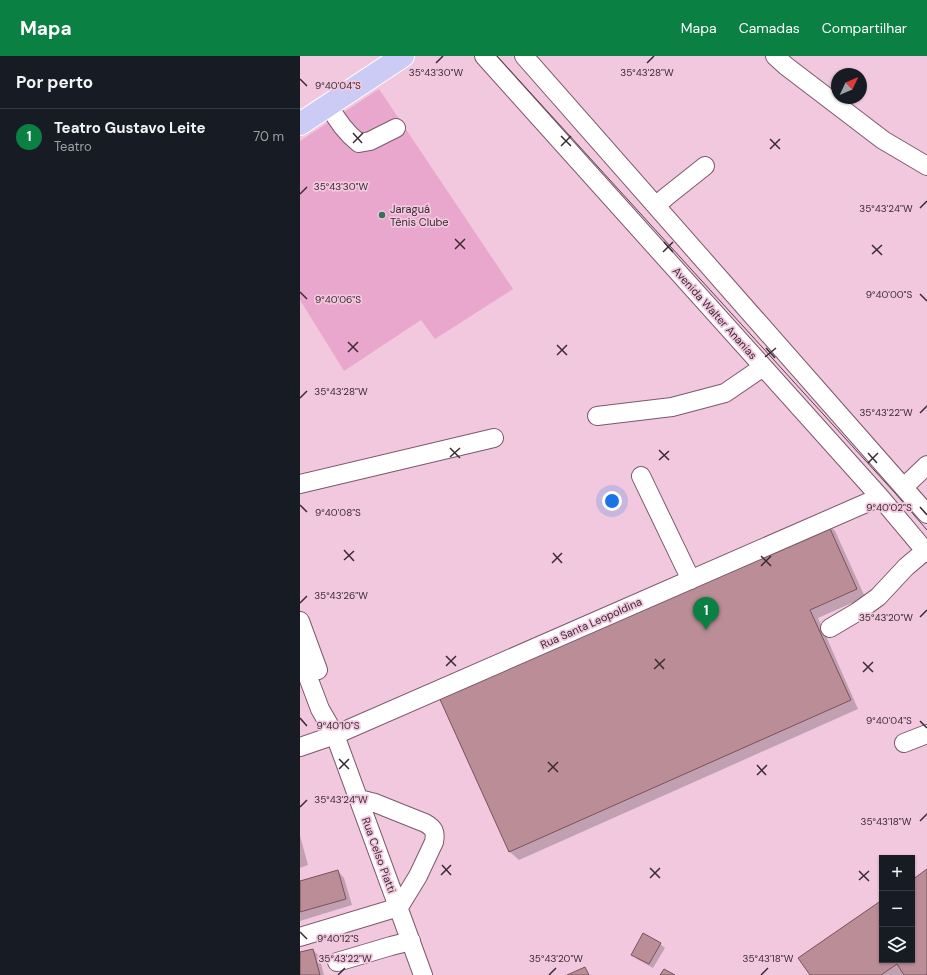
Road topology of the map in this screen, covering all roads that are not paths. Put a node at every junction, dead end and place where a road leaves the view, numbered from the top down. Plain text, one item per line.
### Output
1 (402, 56) edge
2 (484, 56) edge
3 (524, 56) edge
4 (775, 56) edge
5 (329, 105) junction
6 (300, 124) edge
7 (396, 128) dead end
8 (705, 166) dead end
9 (927, 166) edge
10 (656, 206) junction
11 (763, 367) junction
12 (597, 416) dead end
13 (494, 438) dead end
14 (927, 465) edge
15 (641, 476) dead end
16 (300, 484) edge
17 (904, 487) junction
18 (880, 497) junction
19 (927, 514) edge
20 (926, 552) edge
21 (691, 580) junction
22 (300, 621) edge
23 (830, 628) dead end
24 (300, 656) edge
25 (927, 734) edge
26 (335, 735) junction
27 (904, 743) dead end
28 (300, 747) edge
29 (359, 798) junction
30 (399, 907) junction
31 (300, 937) edge
32 (411, 941) junction
33 (337, 962) dead end
34 (424, 975) edge

1 - 5 main road
2 - 11 street, Avenida Walter Ananias
3 - 10 street
4 - 9 street
5 - 6 main road
5 - 7 street
8 - 10 street
10 - 17 street
11 - 12 street
11 - 18 street, Avenida Walter Ananias
13 - 16 street
14 - 17 street
15 - 21 street
17 - 19 street
18 - 20 street, Avenida Walter Ananias
18 - 21 street, Rua Santa Leopoldina
20 - 23 street
21 - 26 street, Rua Santa Leopoldina
22 - 26 street, Rua Celso Piatti
24 - 26 street, Rua Celso Piatti
25 - 27 street
26 - 28 street, Rua Santa Leopoldina
26 - 29 street, Rua Celso Piatti
29 - 30 street, Rua Celso Piatti
29 - 30 street
30 - 31 street
30 - 32 street, Rua Celso Piatti
32 - 33 street
32 - 34 street, Rua Celso Piatti

